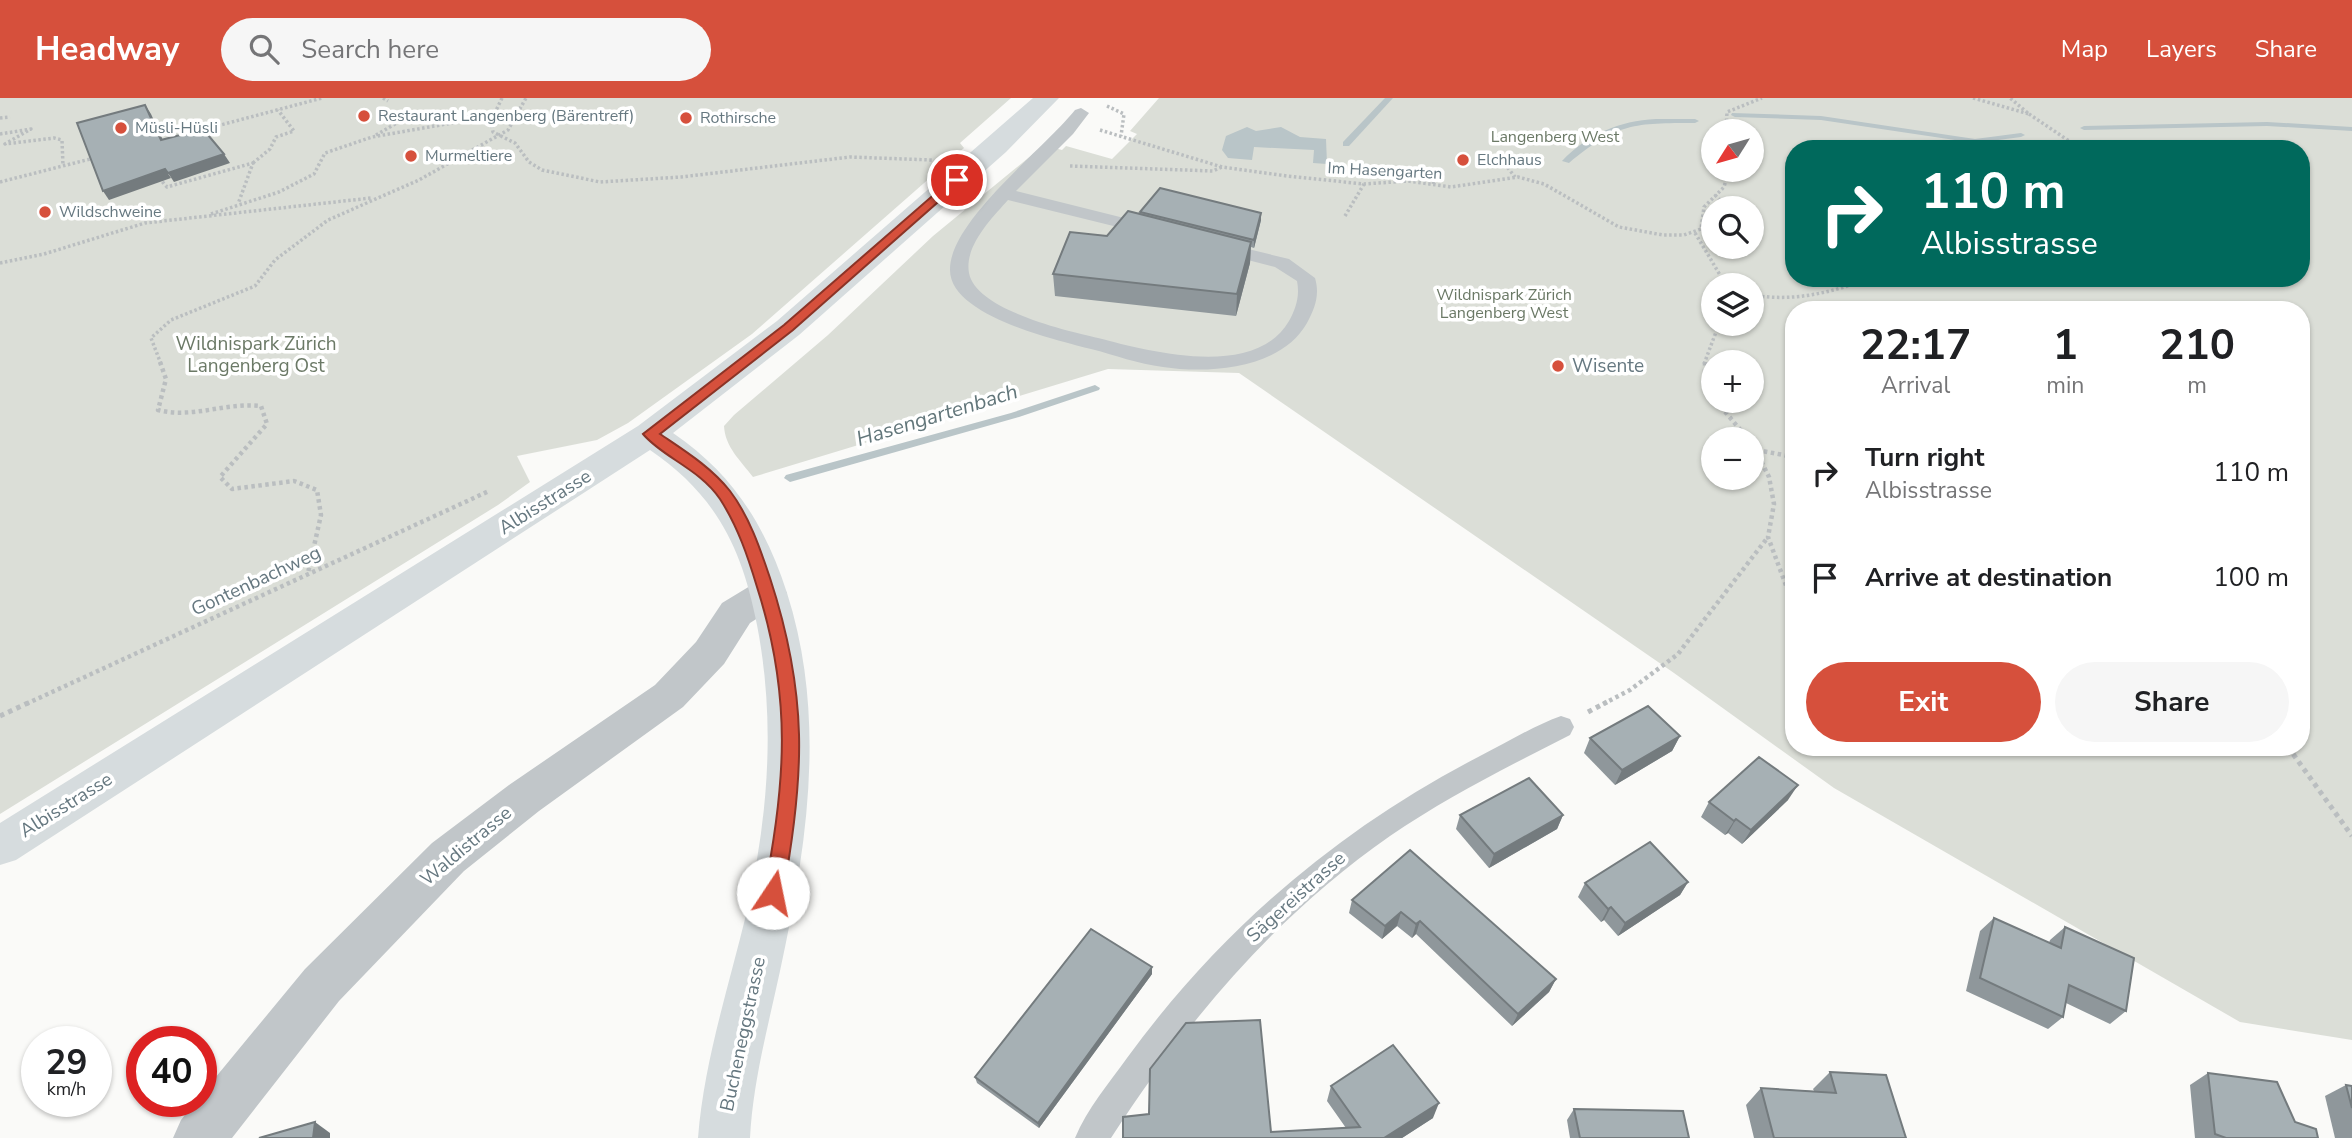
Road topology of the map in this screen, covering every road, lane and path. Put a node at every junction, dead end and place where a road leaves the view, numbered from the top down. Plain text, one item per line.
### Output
1 (322, 98) edge
2 (383, 98) edge
3 (502, 98) edge
4 (526, 98) edge
5 (1047, 98) edge
6 (1762, 98) edge
7 (1973, 98) edge
8 (2010, 98) edge
9 (388, 101) dead end
10 (1104, 105) dead end
11 (278, 110) junction
12 (1081, 113) joint
13 (2029, 114) junction
14 (411, 115) dead end
15 (493, 116) junction
16 (10, 117) dead end
17 (0, 118) edge
18 (1727, 119) edge
19 (0, 134) edge
20 (186, 134) edge
21 (498, 135) junction
22 (1121, 136) junction
23 (372, 137) junction
24 (2068, 140) edge
25 (100, 156) edge
26 (863, 157) dead end
27 (253, 163) junction
28 (1495, 165) dead end
29 (64, 166) junction
30 (1222, 167) junction
31 (1187, 171) dead end
32 (1447, 173) dead end
33 (159, 177) edge
34 (1515, 178) junction
35 (0, 182) edge
36 (1725, 182) edge
37 (1364, 184) junction
38 (1433, 184) junction
39 (1006, 194) junction
40 (1715, 195) joint
41 (376, 198) junction
42 (237, 205) junction
43 (1345, 216) dead end
44 (201, 217) junction
45 (1164, 233) edge
46 (1695, 233) junction
47 (1203, 243) edge
48 (0, 263) edge
49 (1719, 273) edge
50 (1849, 287) edge
51 (1764, 297) edge
52 (1727, 413) edge
53 (1738, 427) edge
54 (650, 434) junction
55 (1764, 450) edge
56 (1785, 454) edge
57 (1764, 466) edge
58 (502, 486) dead end
59 (1768, 537) junction
60 (308, 573) junction
61 (1785, 583) edge
62 (768, 593) junction
63 (0, 716) edge
64 (1561, 727) joint
65 (2294, 756) edge
66 (2352, 836) edge
67 (0, 846) edge
68 (199, 1138) edge
69 (724, 1138) edge
70 (1092, 1138) edge

1 - 11 path
2 - 9 path
3 - 15 path
4 - 21 path
5 - 54 main road, Albisstrasse
6 - 18 path
7 - 13 path
8 - 13 path
10 - 22 path
11 - 20 path
11 - 27 path
12 - 22 path, Im Hasengarten
12 - 39 lane
13 - 24 path
14 - 23 path
15 - 21 path
15 - 23 path
16 - 17 path
19 - 29 path
21 - 26 path
21 - 41 path
22 - 30 path, Im Hasengarten
23 - 42 path
25 - 29 path
27 - 33 path
27 - 42 path
28 - 34 path
29 - 35 path
30 - 31 path
30 - 37 path, Im Hasengarten
32 - 38 path
34 - 38 path, Im Hasengarten
34 - 46 path, Im Hasengarten
36 - 40 path
37 - 38 path, Im Hasengarten
37 - 43 path
39 - 45 lane
39 - 47 lane
40 - 46 path
41 - 44 path
41 - 60 path
42 - 44 path
44 - 48 path
46 - 49 path
50 - 51 path
52 - 53 path
54 - 62 main road, Bucheneggstrasse
54 - 67 main road, Albisstrasse
55 - 56 path
57 - 59 path
58 - 60 path, Gontenbachweg
59 - 61 path
59 - 64 path
60 - 63 path, Gontenbachweg
62 - 68 street, Waldistrasse
62 - 69 main road, Bucheneggstrasse
64 - 70 lane, Sägereistrasse
65 - 66 path

